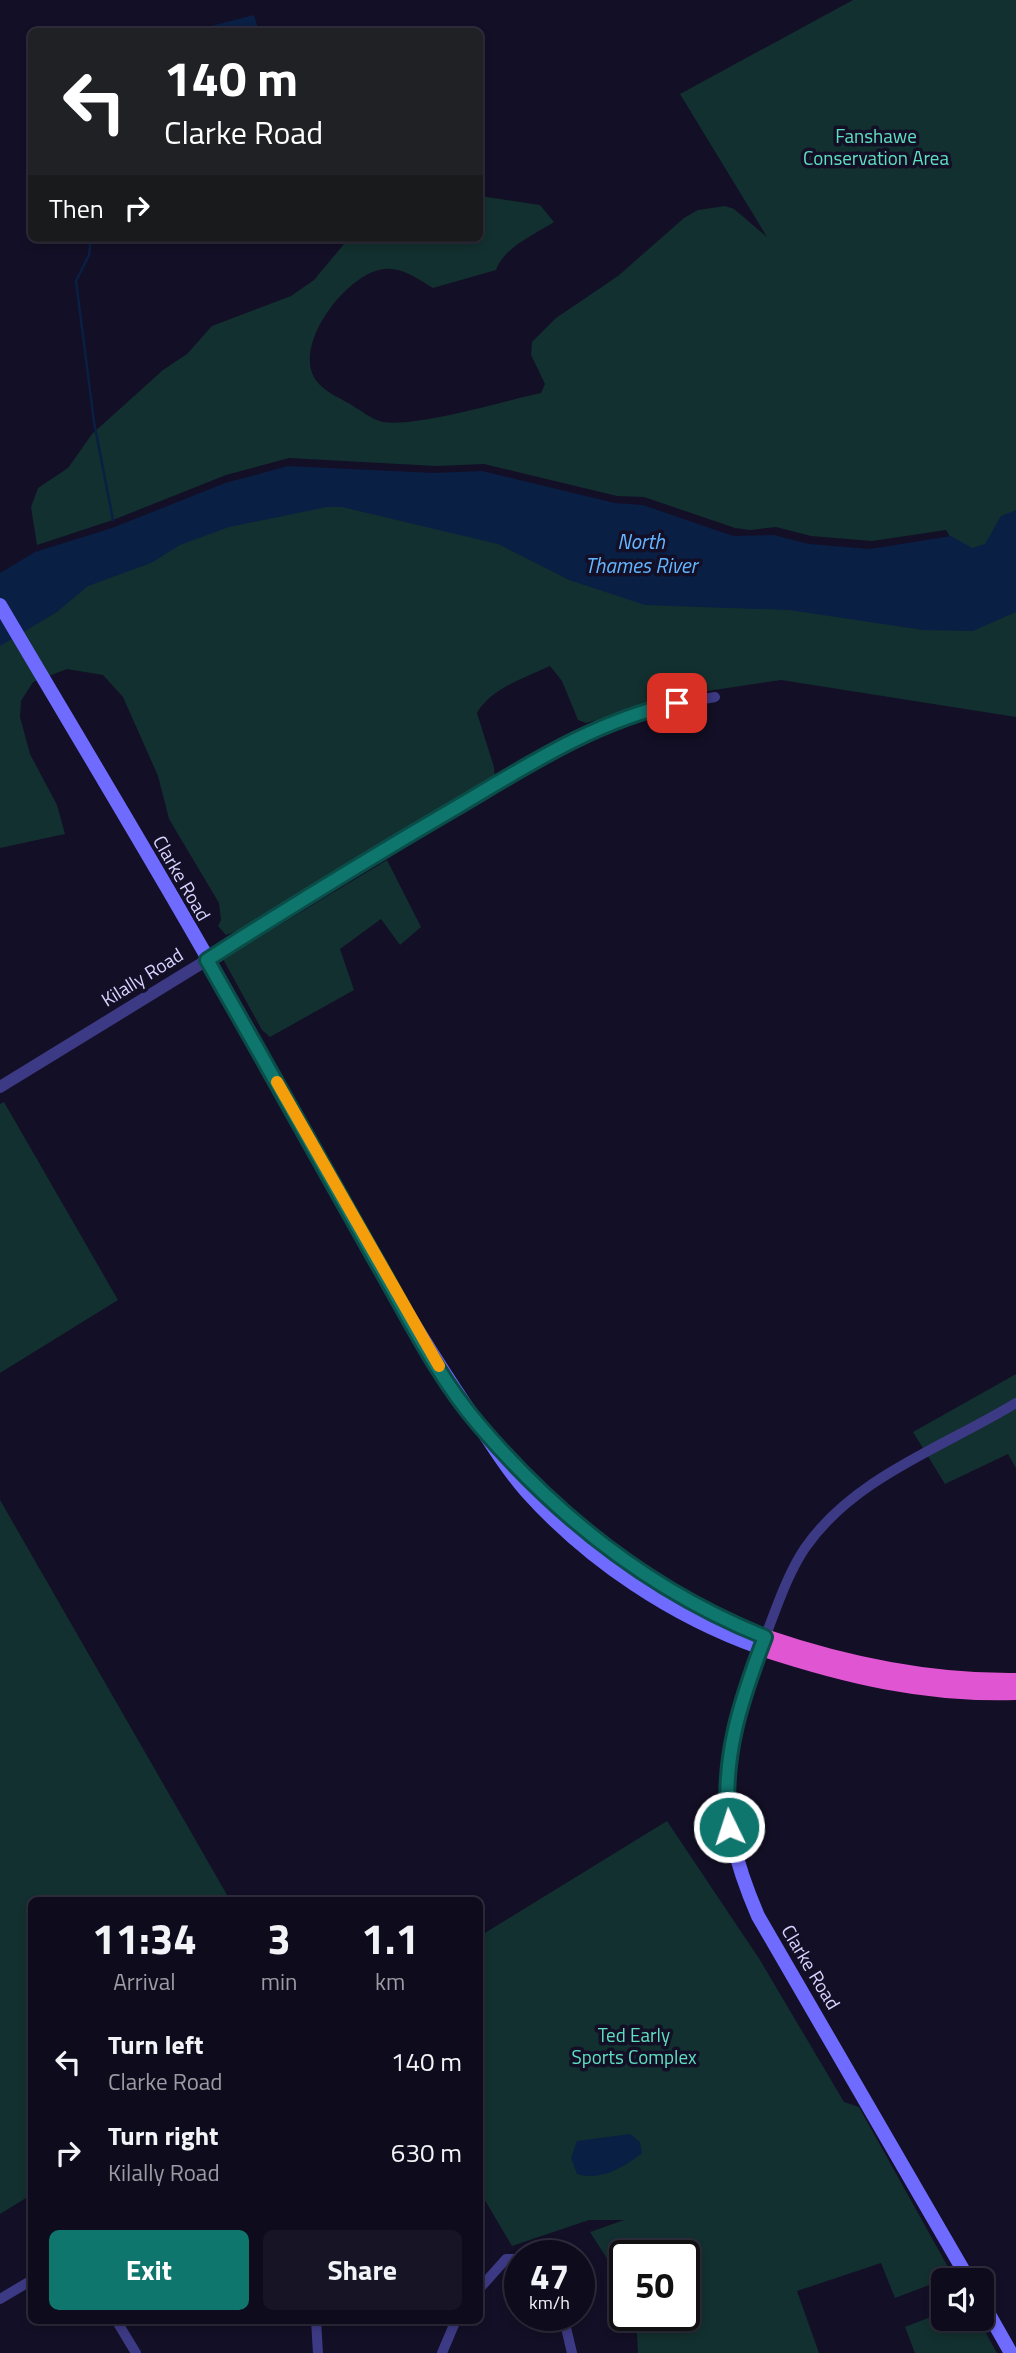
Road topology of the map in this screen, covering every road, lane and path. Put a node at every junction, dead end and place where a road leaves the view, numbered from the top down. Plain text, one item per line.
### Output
1 (0, 605) edge
2 (715, 697) dead end
3 (207, 960) junction
4 (0, 1087) edge
5 (1016, 1403) edge
6 (763, 1642) junction
7 (1016, 1681) edge
8 (1016, 1692) edge
9 (504, 2261) edge
10 (962, 2268) edge
11 (28, 2282) edge
12 (483, 2285) edge
13 (0, 2299) edge
14 (994, 2323) edge
15 (118, 2324) edge
16 (316, 2324) edge
17 (454, 2324) edge
18 (567, 2331) edge
19 (135, 2353) edge
20 (318, 2353) edge
21 (442, 2353) edge
22 (572, 2353) edge
23 (1011, 2353) edge

1 - 3 main road, Clarke Road
2 - 3 street, Kilally Road
3 - 4 street, Kilally Road
3 - 6 main road, Clarke Road
5 - 6 street
6 - 7 highway
6 - 8 highway
6 - 10 main road, Clarke Road
9 - 12 street
11 - 13 street
14 - 23 main road
15 - 19 street
16 - 20 street
17 - 21 street
18 - 22 street

